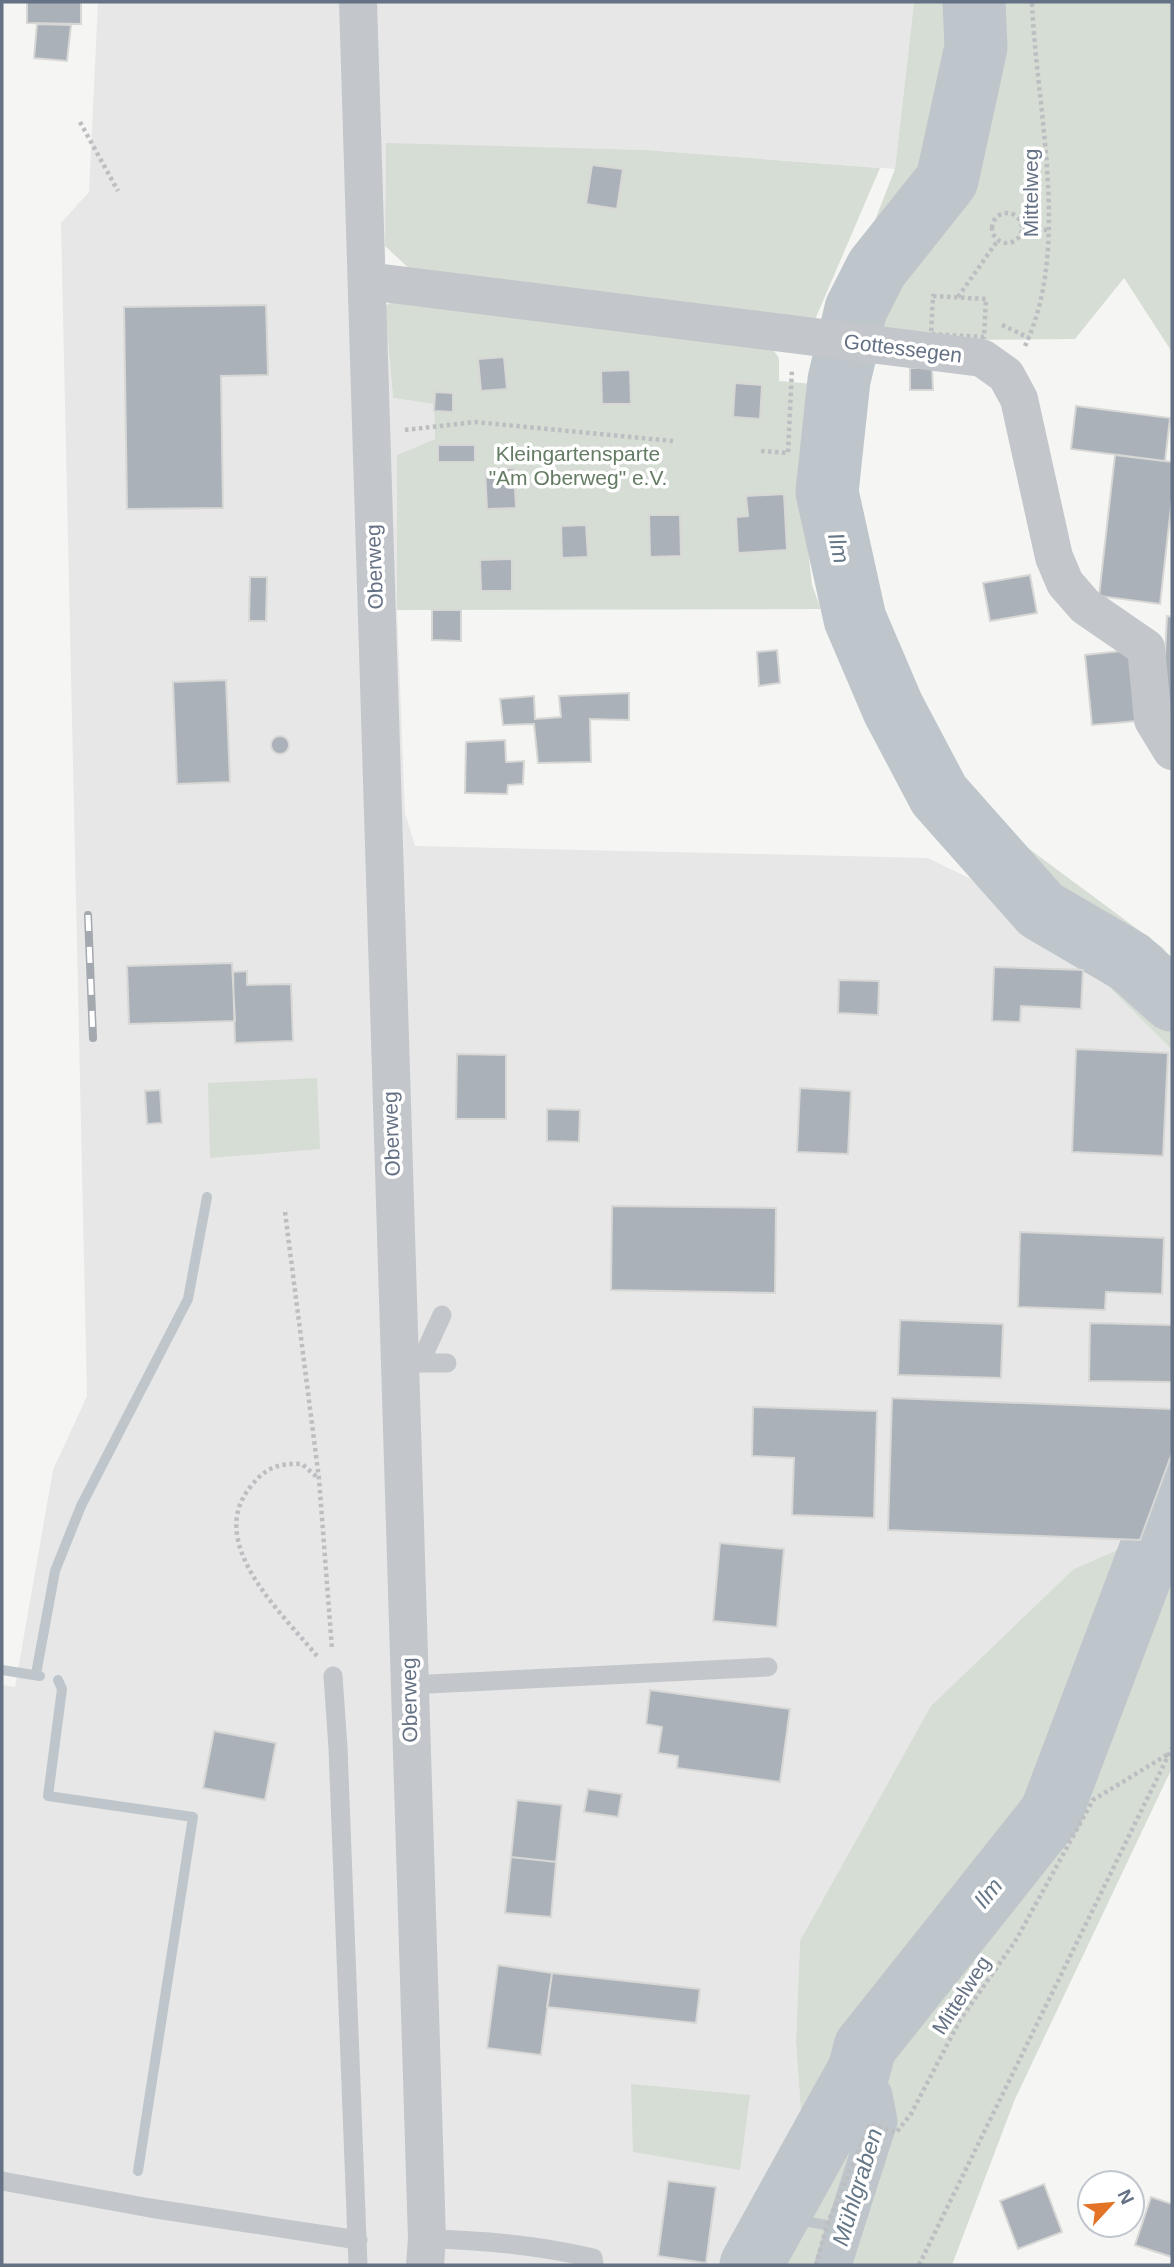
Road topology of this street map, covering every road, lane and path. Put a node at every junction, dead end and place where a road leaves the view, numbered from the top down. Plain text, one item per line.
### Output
1 (358, 2) edge
2 (1032, 2) edge
3 (80, 122) dead end
4 (118, 191) dead end
5 (1023, 228) junction
6 (1046, 230) junction
7 (998, 240) junction
8 (367, 281) junction
9 (957, 297) dead end
10 (805, 336) junction
11 (1006, 375) junction
12 (370, 435) junction
13 (673, 441) dead end
14 (761, 451) dead end
15 (1172, 751) edge
16 (285, 1212) dead end
17 (442, 1315) dead end
18 (409, 1363) junction
19 (447, 1363) dead end
20 (319, 1479) junction
21 (768, 1667) dead end
22 (333, 1676) junction
23 (409, 1685) junction
24 (1171, 1751) edge
25 (2, 2181) edge
26 (358, 2240) junction
27 (426, 2252) edge
28 (358, 2265) edge
29 (594, 2265) edge
30 (816, 2265) edge
31 (919, 2265) edge

1 - 8 street, Oberweg
2 - 6 path, Mittelweg
3 - 4 path
5 - 6 path
5 - 7 path
5 - 7 path
6 - 11 path, Mittelweg
7 - 9 path
8 - 10 street, Gottessegen
8 - 12 street, Oberweg
10 - 11 street, Gottessegen
10 - 14 path
11 - 15 street
12 - 13 path
12 - 18 street, Oberweg
16 - 20 path
17 - 18 lane
18 - 19 lane
18 - 23 street, Oberweg
20 - 22 path
20 - 22 path
21 - 23 lane
22 - 26 lane
23 - 27 street, Oberweg
24 - 30 path, Mittelweg
24 - 31 path
25 - 26 lane
26 - 28 lane
27 - 29 lane

